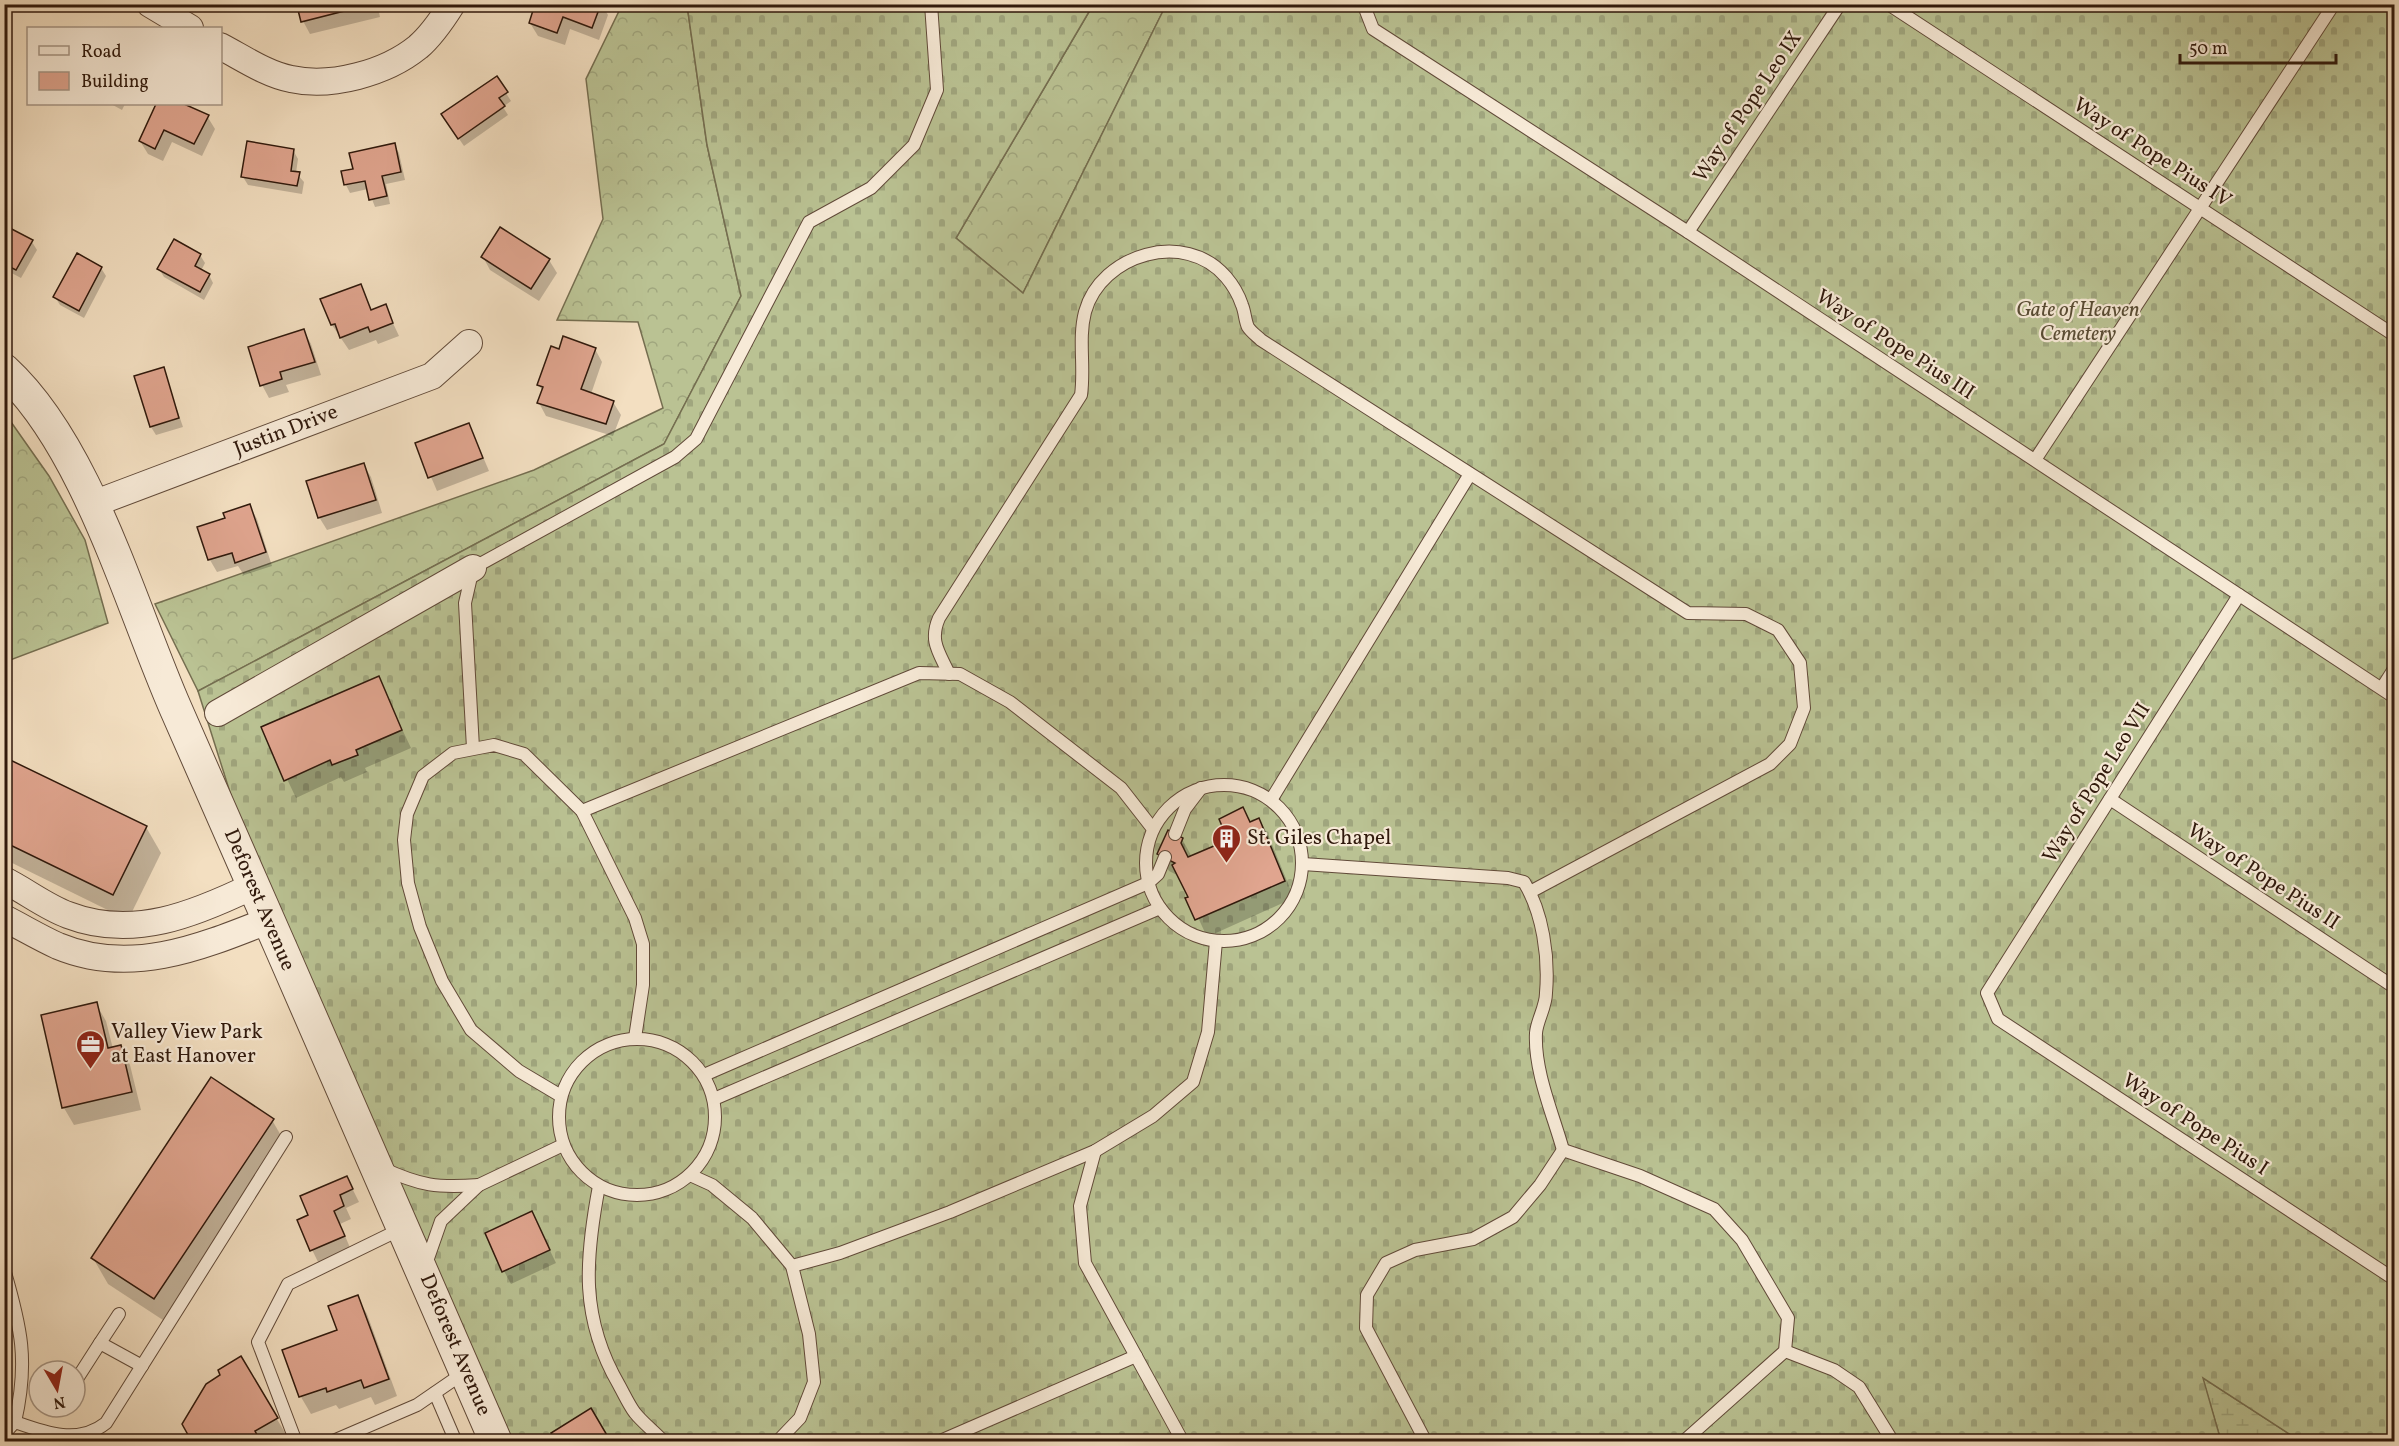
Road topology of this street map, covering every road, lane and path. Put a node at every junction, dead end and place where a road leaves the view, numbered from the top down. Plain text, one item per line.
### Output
1 (150, 4) edge
2 (452, 4) edge
3 (931, 4) edge
4 (1368, 4) edge
5 (1840, 4) edge
6 (1888, 4) edge
7 (2334, 4) edge
8 (188, 27) edge
9 (222, 47) edge
10 (2200, 207) junction
11 (1688, 232) junction
12 (2394, 335) edge
13 (469, 343) dead end
14 (4, 370) edge
15 (2035, 460) junction
16 (1470, 474) junction
17 (93, 504) junction
18 (473, 568) junction
19 (2239, 595) junction
20 (2394, 669) edge
21 (949, 674) junction
22 (2382, 688) junction
23 (2394, 697) edge
24 (218, 713) dead end
25 (473, 748) junction
26 (1201, 788) junction
27 (2110, 799) junction
28 (1271, 800) junction
29 (582, 811) junction
30 (1153, 829) junction
31 (1175, 834) dead end
32 (1165, 857) dead end
33 (1303, 864) junction
34 (4, 880) edge
35 (1148, 883) junction
36 (253, 886) junction
37 (1530, 892) junction
38 (1160, 908) junction
39 (4, 918) edge
40 (267, 921) junction
41 (1216, 941) junction
42 (2394, 987) edge
43 (1988, 993) joint
44 (634, 1038) junction
45 (704, 1076) junction
46 (561, 1096) junction
47 (714, 1099) junction
48 (286, 1137) dead end
49 (562, 1145) junction
50 (1563, 1150) junction
51 (1095, 1151) junction
52 (377, 1166) junction
53 (690, 1175) junction
54 (479, 1185) junction
55 (599, 1186) junction
56 (404, 1227) junction
57 (792, 1266) junction
58 (4, 1269) edge
59 (424, 1272) junction
60 (2394, 1279) edge
61 (119, 1314) dead end
62 (100, 1343) junction
63 (1785, 1351) junction
64 (1136, 1356) junction
65 (87, 1363) edge
66 (142, 1366) junction
67 (466, 1372) junction
68 (435, 1393) junction
69 (15, 1422) junction
70 (4, 1434) edge
71 (296, 1442) edge
72 (331, 1442) edge
73 (456, 1442) edge
74 (496, 1442) edge
75 (664, 1442) edge
76 (777, 1442) edge
77 (938, 1442) edge
78 (1183, 1442) edge
79 (1426, 1442) edge
80 (1683, 1442) edge
81 (1893, 1442) edge

1 - 8 street
2 - 9 street
3 - 18 lane
4 - 11 lane, Way of Pope Pius III
5 - 11 lane, Way of Pope Leo IX
6 - 10 lane, Way of Pope Pius IV
7 - 10 lane
10 - 12 lane, Way of Pope Pius IV
10 - 15 lane
11 - 15 lane, Way of Pope Pius III
13 - 17 street, Justin Drive
14 - 17 street, Deforest Avenue
15 - 19 lane, Way of Pope Pius III
16 - 21 lane
16 - 28 lane
16 - 37 lane
17 - 36 street, Deforest Avenue
18 - 24 street
18 - 25 lane
19 - 22 lane, Way of Pope Pius III
19 - 27 lane, Way of Pope Leo VII
20 - 22 lane
21 - 29 lane
21 - 30 lane
22 - 23 lane, Way of Pope Pius III
25 - 29 lane
25 - 46 lane
26 - 28 lane
26 - 30 lane
26 - 31 lane
27 - 42 lane, Way of Pope Pius II
27 - 43 lane, Way of Pope Leo VII
28 - 33 lane
29 - 44 lane
30 - 35 lane
32 - 35 lane
33 - 37 lane
33 - 41 lane
34 - 36 street
35 - 38 lane
35 - 45 lane
36 - 40 street, Deforest Avenue
37 - 50 lane
38 - 41 lane
38 - 47 lane
39 - 40 street
40 - 52 street, Deforest Avenue
41 - 51 lane
43 - 60 lane, Way of Pope Pius I
44 - 45 lane
44 - 46 lane
45 - 47 lane
46 - 49 lane
47 - 53 lane
48 - 66 lane
49 - 54 lane
49 - 55 lane
50 - 63 lane
50 - 79 lane
51 - 57 lane
51 - 64 lane
52 - 54 lane
52 - 56 street, Deforest Avenue
53 - 55 lane
53 - 57 lane
54 - 59 lane
55 - 75 lane
56 - 59 street, Deforest Avenue
56 - 71 lane
57 - 76 lane
58 - 69 lane
59 - 67 street, Deforest Avenue
61 - 62 lane
62 - 65 lane
62 - 66 lane
63 - 80 lane
63 - 81 lane
64 - 77 lane
64 - 78 lane
66 - 69 lane
67 - 68 lane
67 - 74 street, Deforest Avenue
68 - 72 lane
68 - 73 lane
69 - 70 lane

